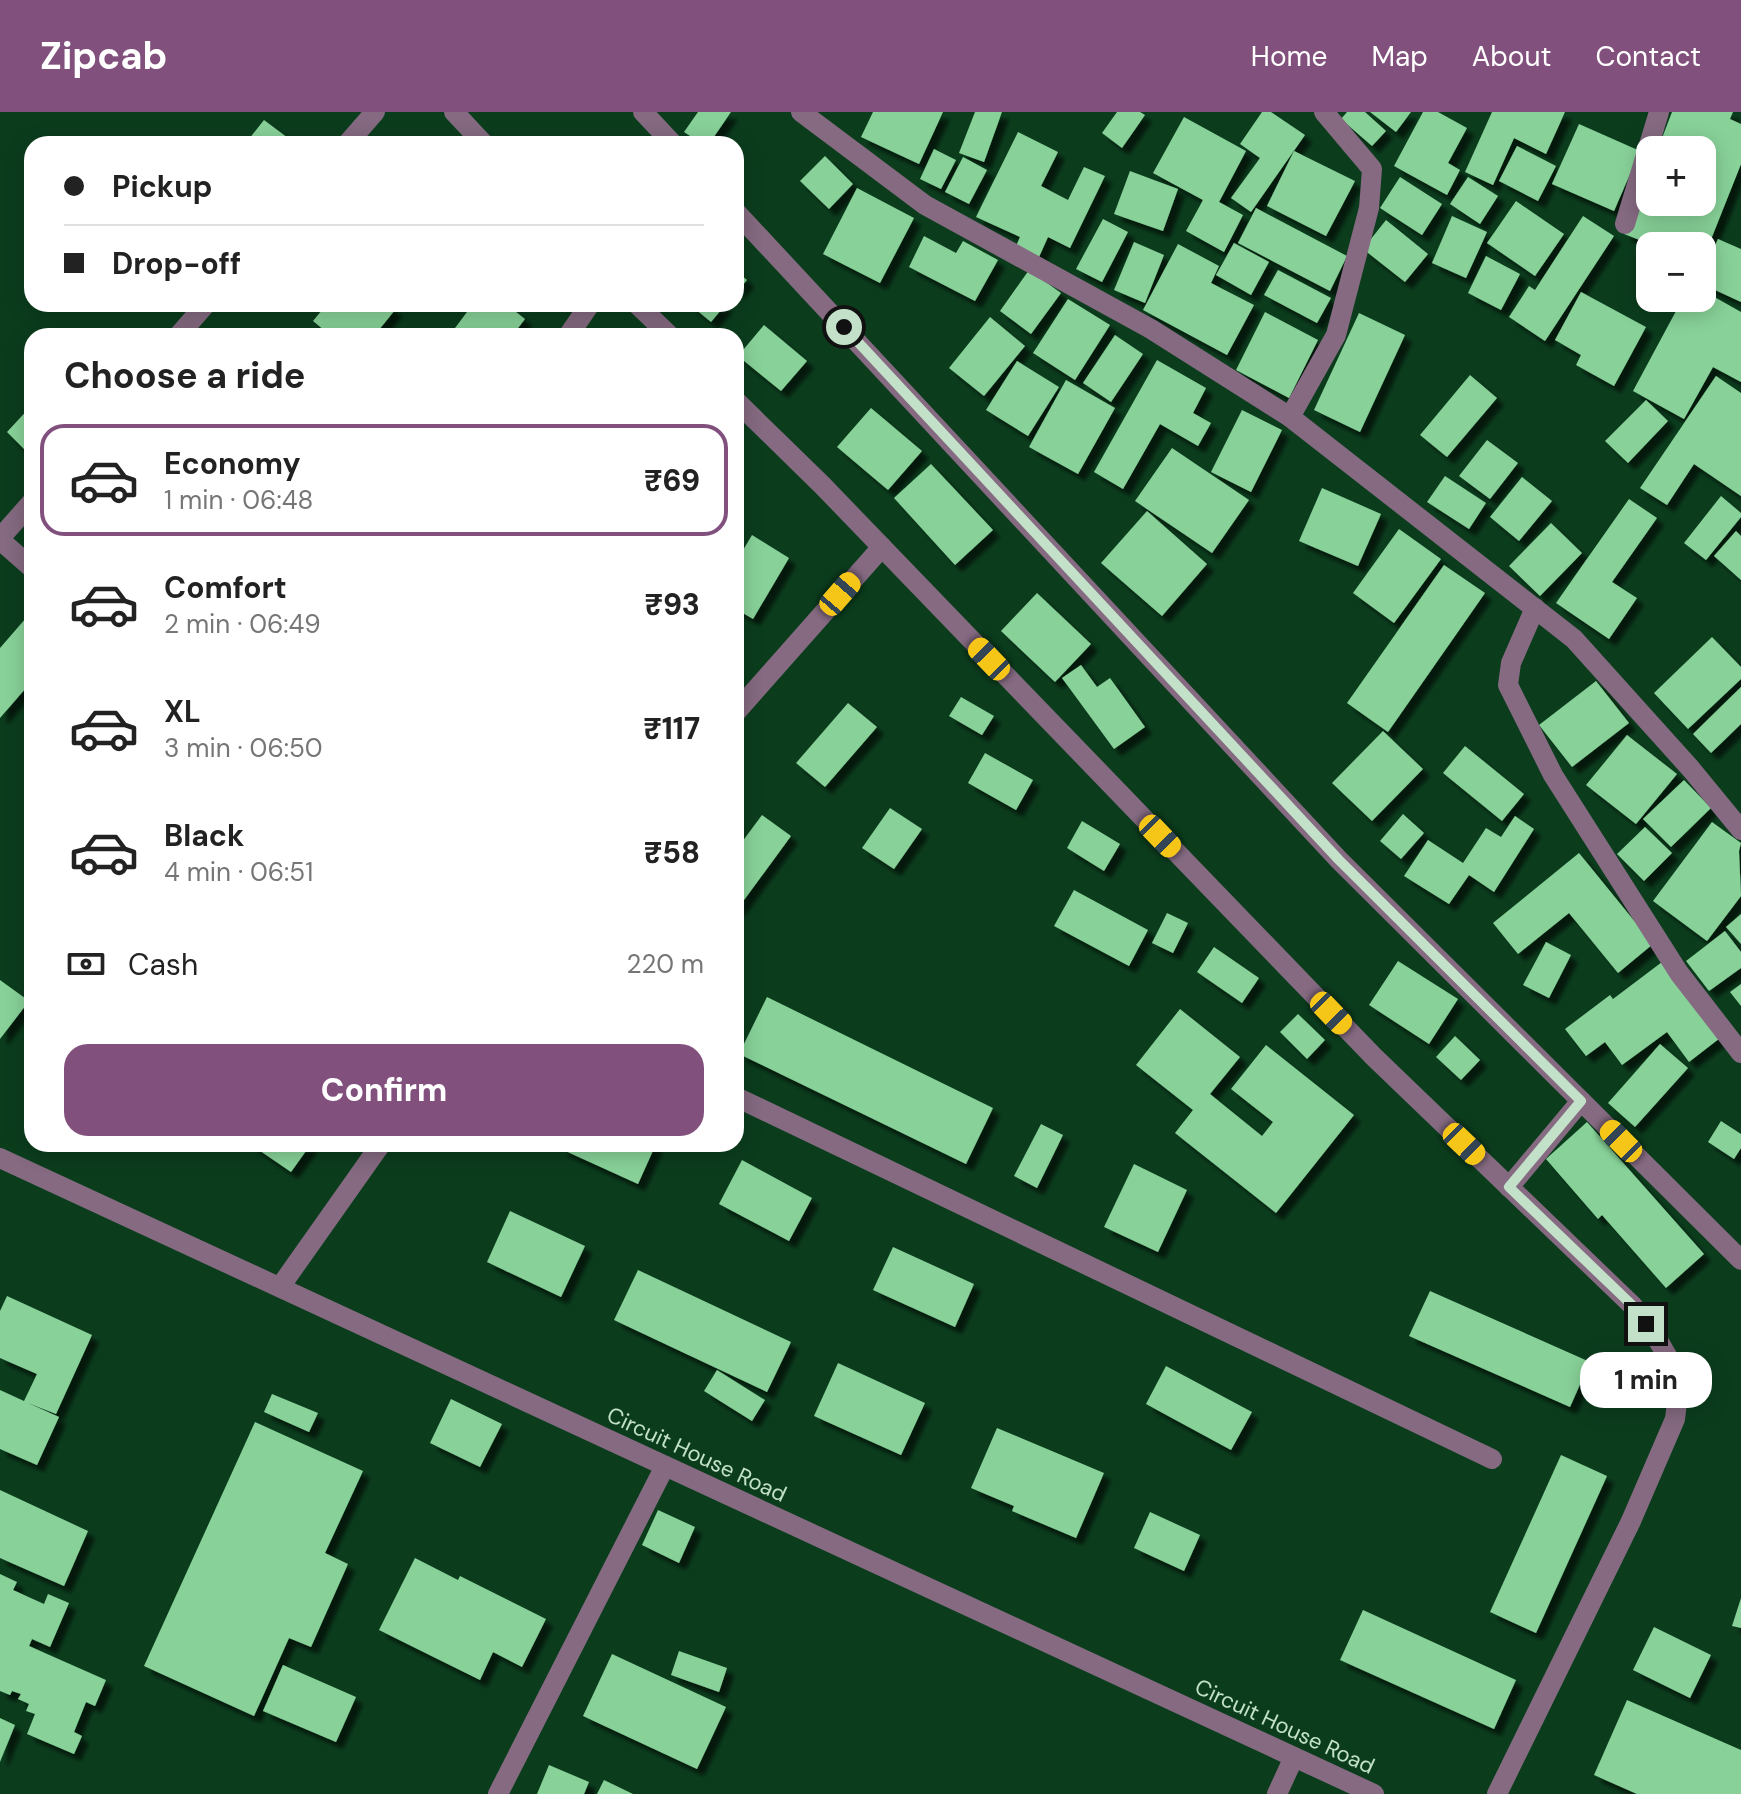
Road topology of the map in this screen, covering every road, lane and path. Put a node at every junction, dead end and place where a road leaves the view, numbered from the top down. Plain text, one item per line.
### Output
1 (375, 112) edge
2 (454, 112) edge
3 (643, 112) edge
4 (801, 112) edge
5 (1324, 112) edge
6 (1659, 112) edge
7 (354, 136) edge
8 (476, 136) edge
9 (666, 136) edge
10 (744, 221) edge
11 (1625, 224) dead end
12 (199, 312) edge
13 (645, 312) edge
14 (185, 328) edge
15 (662, 328) edge
16 (744, 409) edge
17 (1290, 417) junction
18 (24, 511) edge
19 (0, 539) edge
20 (882, 547) junction
21 (24, 561) edge
22 (1535, 608) junction
23 (744, 703) edge
24 (1741, 830) edge
25 (1741, 1053) edge
26 (744, 1101) edge
27 (1581, 1101) junction
28 (375, 1152) edge
29 (0, 1158) edge
30 (1509, 1187) junction
31 (1741, 1260) edge
32 (280, 1287) junction
33 (1492, 1459) dead end
34 (665, 1466) junction
35 (1294, 1757) junction
36 (498, 1794) edge
37 (1277, 1794) edge
38 (1374, 1794) edge
39 (1497, 1794) edge

1 - 7 street
2 - 8 street
3 - 9 street
4 - 17 street
5 - 17 street
6 - 11 street
10 - 27 street
12 - 14 street
13 - 15 street
16 - 20 street
17 - 22 street
18 - 19 street
19 - 21 street
20 - 23 street
20 - 30 street
22 - 24 street
22 - 25 street
26 - 33 street
27 - 30 street
27 - 31 street
28 - 32 street
29 - 32 street, Circuit House Road
30 - 39 street
32 - 34 street, Circuit House Road
34 - 35 street, Circuit House Road
34 - 36 street
35 - 37 street
35 - 38 street, Circuit House Road

